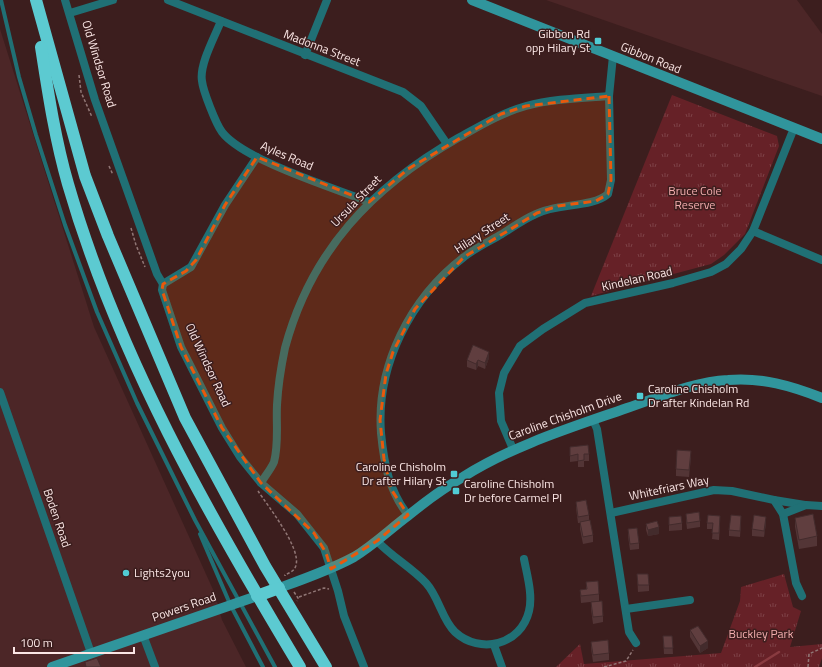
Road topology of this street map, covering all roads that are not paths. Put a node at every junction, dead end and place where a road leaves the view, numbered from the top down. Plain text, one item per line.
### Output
1 (1, 0) edge
2 (35, 0) edge
3 (65, 0) edge
4 (113, 0) edge
5 (168, 0) edge
6 (327, 0) edge
7 (472, 0) edge
8 (70, 13) junction
9 (221, 21) junction
10 (305, 55) junction
11 (613, 56) junction
12 (609, 96) junction
13 (794, 128) junction
14 (822, 139) edge
15 (447, 144) junction
16 (257, 157) junction
17 (369, 202) junction
18 (753, 231) junction
19 (822, 260) edge
20 (163, 284) junction
21 (0, 392) edge
22 (822, 398) edge
23 (593, 420) junction
24 (513, 449) junction
25 (262, 483) junction
26 (774, 500) junction
27 (806, 505) junction
28 (822, 506) edge
29 (611, 513) junction
30 (782, 514) junction
31 (408, 515) junction
32 (195, 520) junction
33 (377, 541) junction
34 (524, 560) dead end
35 (331, 569) junction
36 (279, 588) junction
37 (257, 596) junction
38 (802, 596) dead end
39 (690, 600) dead end
40 (234, 603) junction
41 (626, 609) junction
42 (143, 635) junction
43 (636, 643) road end
44 (494, 645) junction
45 (91, 653) junction
46 (52, 667) edge
47 (155, 667) edge
48 (263, 667) edge
49 (275, 667) edge
50 (300, 667) edge
51 (326, 667) edge
52 (364, 667) edge
53 (502, 667) edge

1 - 32 lane
2 - 36 highway
2 - 37 highway
3 - 8 street, Old Windsor Road
4 - 8 street
5 - 9 street, Madonna Street
6 - 10 street
7 - 11 main road, Gibbon Road
8 - 20 street, Old Windsor Road
9 - 10 street, Madonna Street
9 - 16 street, Ayles Road
10 - 15 street, Madonna Street
11 - 12 street, Hilary Street
11 - 13 main road, Gibbon Road
12 - 15 street, Ursula Street
12 - 31 street, Hilary Street
13 - 14 main road, Gibbon Road
13 - 18 street, Kindelan Road
15 - 17 street, Ursula Street
16 - 17 street, Ayles Road
16 - 20 street
17 - 25 street, Ursula Street
18 - 19 street
18 - 24 street, Kindelan Road
20 - 25 street, Old Windsor Road
21 - 45 street, Boden Road
22 - 23 main road, Caroline Chisholm Drive
23 - 24 main road, Caroline Chisholm Drive
23 - 29 street
24 - 31 main road, Caroline Chisholm Drive
25 - 35 street, Old Windsor Road
26 - 27 street, Whitefriars Way
26 - 29 street, Whitefriars Way
26 - 30 street
27 - 28 street, Whitefriars Way
27 - 30 street
29 - 41 street
30 - 38 street
31 - 33 main road, Caroline Chisholm Drive
32 - 40 lane
32 - 40 lane
33 - 35 main road, Caroline Chisholm Drive
33 - 44 street
34 - 44 street
35 - 36 main road, Caroline Chisholm Drive
35 - 52 street, Old Windsor Road
36 - 37 highway, Caroline Chisholm Drive
36 - 51 highway
37 - 40 main road, Powers Road
37 - 50 highway
39 - 41 street
40 - 42 main road, Powers Road
40 - 48 lane
40 - 49 lane
41 - 43 street
42 - 45 main road, Powers Road
42 - 47 street
44 - 53 street
45 - 46 main road, Powers Road

